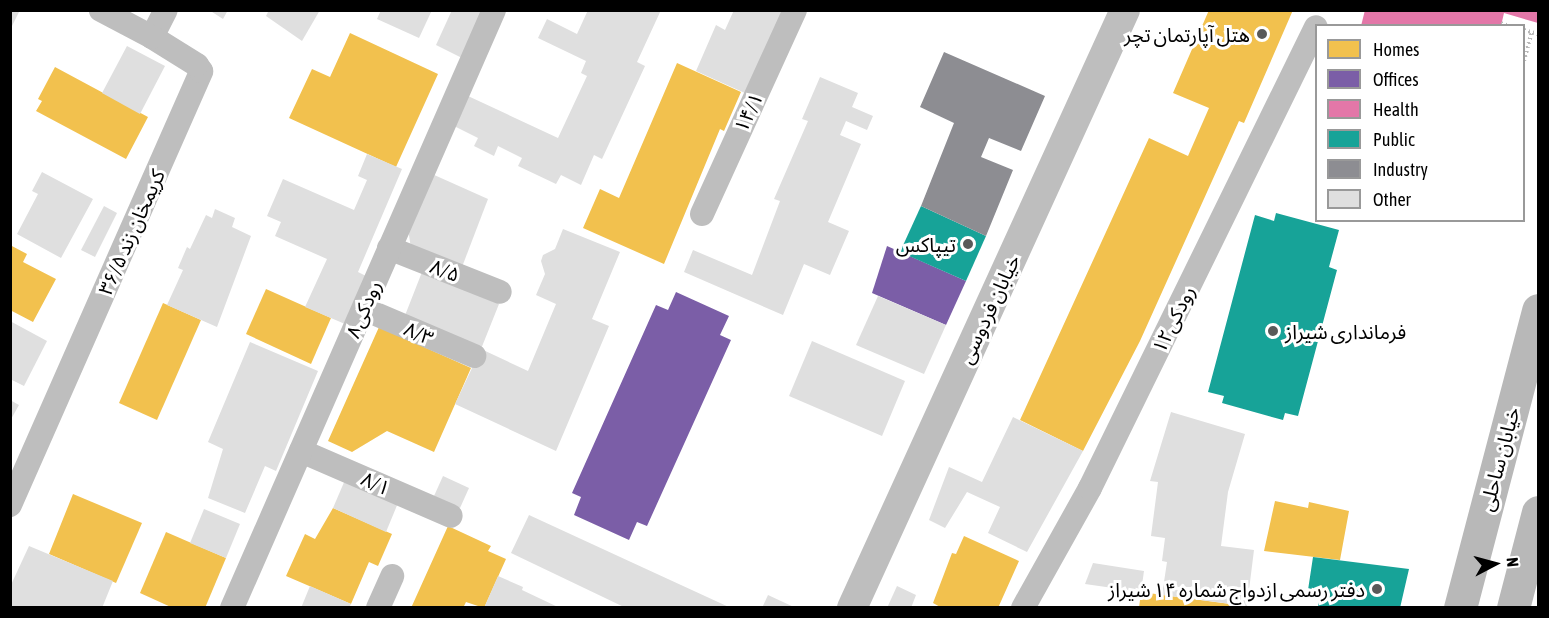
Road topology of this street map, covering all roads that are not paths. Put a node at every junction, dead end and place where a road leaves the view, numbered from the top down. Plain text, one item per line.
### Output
1 (101, 10) edge
2 (166, 10) edge
3 (494, 10) edge
4 (795, 10) edge
5 (1125, 10) edge
6 (1325, 10) edge
7 (1318, 24) edge
8 (1315, 30) edge
9 (152, 37) junction
10 (702, 214) dead end
11 (389, 248) junction
12 (500, 292) dead end
13 (364, 309) junction
14 (1539, 310) edge
15 (474, 356) dead end
16 (302, 451) junction
17 (10, 505) edge
18 (1539, 512) edge
19 (451, 516) dead end
20 (1041, 574) junction
21 (392, 576) dead end
22 (231, 608) edge
23 (378, 608) edge
24 (852, 608) edge
25 (1023, 608) edge
26 (1046, 608) edge
27 (1460, 608) edge
28 (1513, 608) edge

1 - 9 street
2 - 9 street
3 - 11 street, رودکی۸
4 - 10 street, ۱۴/۱
5 - 24 street, خیابان فردوسی
6 - 7 street, رودکی۱۲
8 - 20 street, رودکی۱۲
9 - 17 street, کریمخان زند ۳۶/۵
11 - 12 street, ۸/۵
11 - 13 street, رودکی۸
13 - 15 street, ۸/۳
13 - 16 street, رودکی۸
14 - 27 main road, خیابان ساحلی
16 - 19 street, ۸/۱
16 - 22 street, رودکی۸
18 - 28 main road
20 - 25 street, رودکی۱۲
20 - 26 street
21 - 23 street

